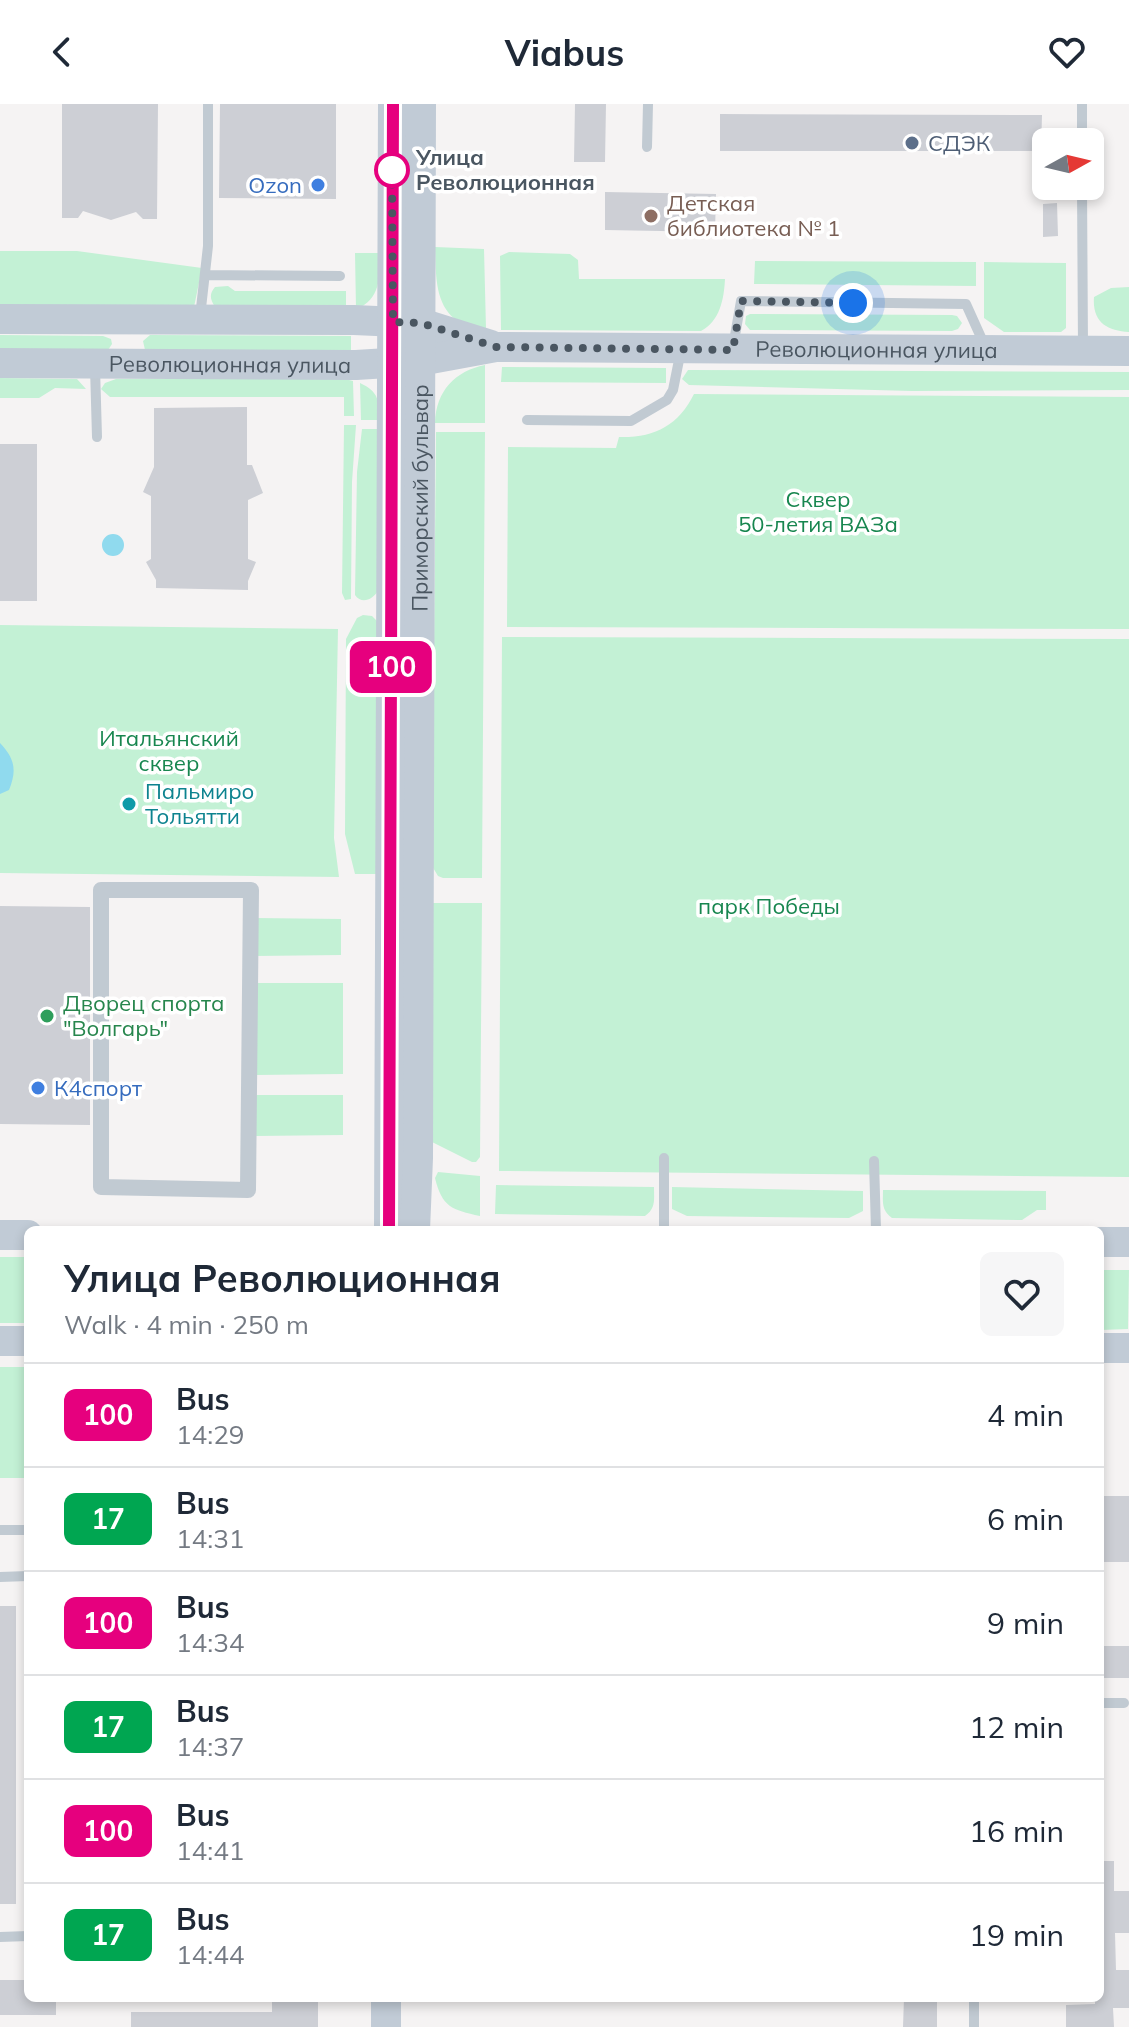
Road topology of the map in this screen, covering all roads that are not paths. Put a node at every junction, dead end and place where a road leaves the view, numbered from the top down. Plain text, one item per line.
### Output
1 (208, 104) edge
2 (393, 104) edge
3 (421, 104) edge
4 (648, 104) edge
5 (1082, 104) edge
6 (1082, 128) edge
7 (647, 147) dead end
8 (1082, 200) edge
9 (205, 275) junction
10 (340, 276) dead end
11 (129, 318) junction
12 (0, 319) edge
13 (200, 319) junction
14 (407, 322) junction
15 (496, 347) junction
16 (681, 349) junction
17 (733, 350) junction
18 (986, 350) junction
19 (1129, 351) edge
20 (1083, 352) junction
21 (95, 361) junction
22 (406, 361) junction
23 (129, 362) junction
24 (0, 363) edge
25 (527, 420) dead end
26 (97, 437) dead end
27 (158, 890) joint
28 (664, 1158) dead end
29 (874, 1161) dead end
30 (389, 1226) edge
31 (415, 1226) edge
32 (664, 1226) edge
33 (876, 1226) edge
34 (0, 1235) edge
35 (24, 1235) edge
36 (1104, 1242) edge
37 (1129, 1242) edge
38 (0, 1341) edge
39 (24, 1341) edge
40 (1104, 1348) edge
41 (1129, 1348) edge
42 (0, 1530) edge
43 (24, 1530) edge
44 (24, 1576) edge
45 (0, 1577) edge
46 (1104, 1703) edge
47 (1124, 1703) dead end
48 (24, 1936) edge
49 (0, 1937) edge
50 (386, 2002) edge
51 (406, 2002) edge
52 (974, 2002) edge
53 (386, 2027) edge
54 (405, 2027) edge
55 (974, 2027) edge

1 - 9 lane
2 - 14 main road
3 - 14 main road, Приморский бульвар
4 - 7 lane
5 - 6 lane
8 - 20 lane
9 - 10 lane
9 - 13 lane
11 - 12 main road, Революционная улица
11 - 13 main road, Революционная улица
11 - 23 main road
13 - 14 main road, Революционная улица
14 - 15 main road, Революционная улица
14 - 22 main road, Приморский бульвар
15 - 16 main road, Революционная улица
15 - 22 main road, Революционная улица
16 - 17 main road, Революционная улица
16 - 25 lane
17 - 18 main road, Революционная улица
17 - 18 lane
18 - 20 main road, Революционная улица
19 - 20 main road, Революционная улица
21 - 23 main road, Революционная улица
21 - 24 main road, Революционная улица
21 - 26 lane
22 - 23 main road, Революционная улица
22 - 30 main road
22 - 31 main road, Приморский бульвар
27 - 27 street
28 - 32 lane
29 - 33 lane
34 - 35 main road
36 - 37 main road
38 - 39 main road
40 - 41 main road
42 - 43 lane
44 - 45 lane
46 - 47 lane
48 - 49 lane
50 - 53 main road
51 - 54 main road
52 - 55 lane

